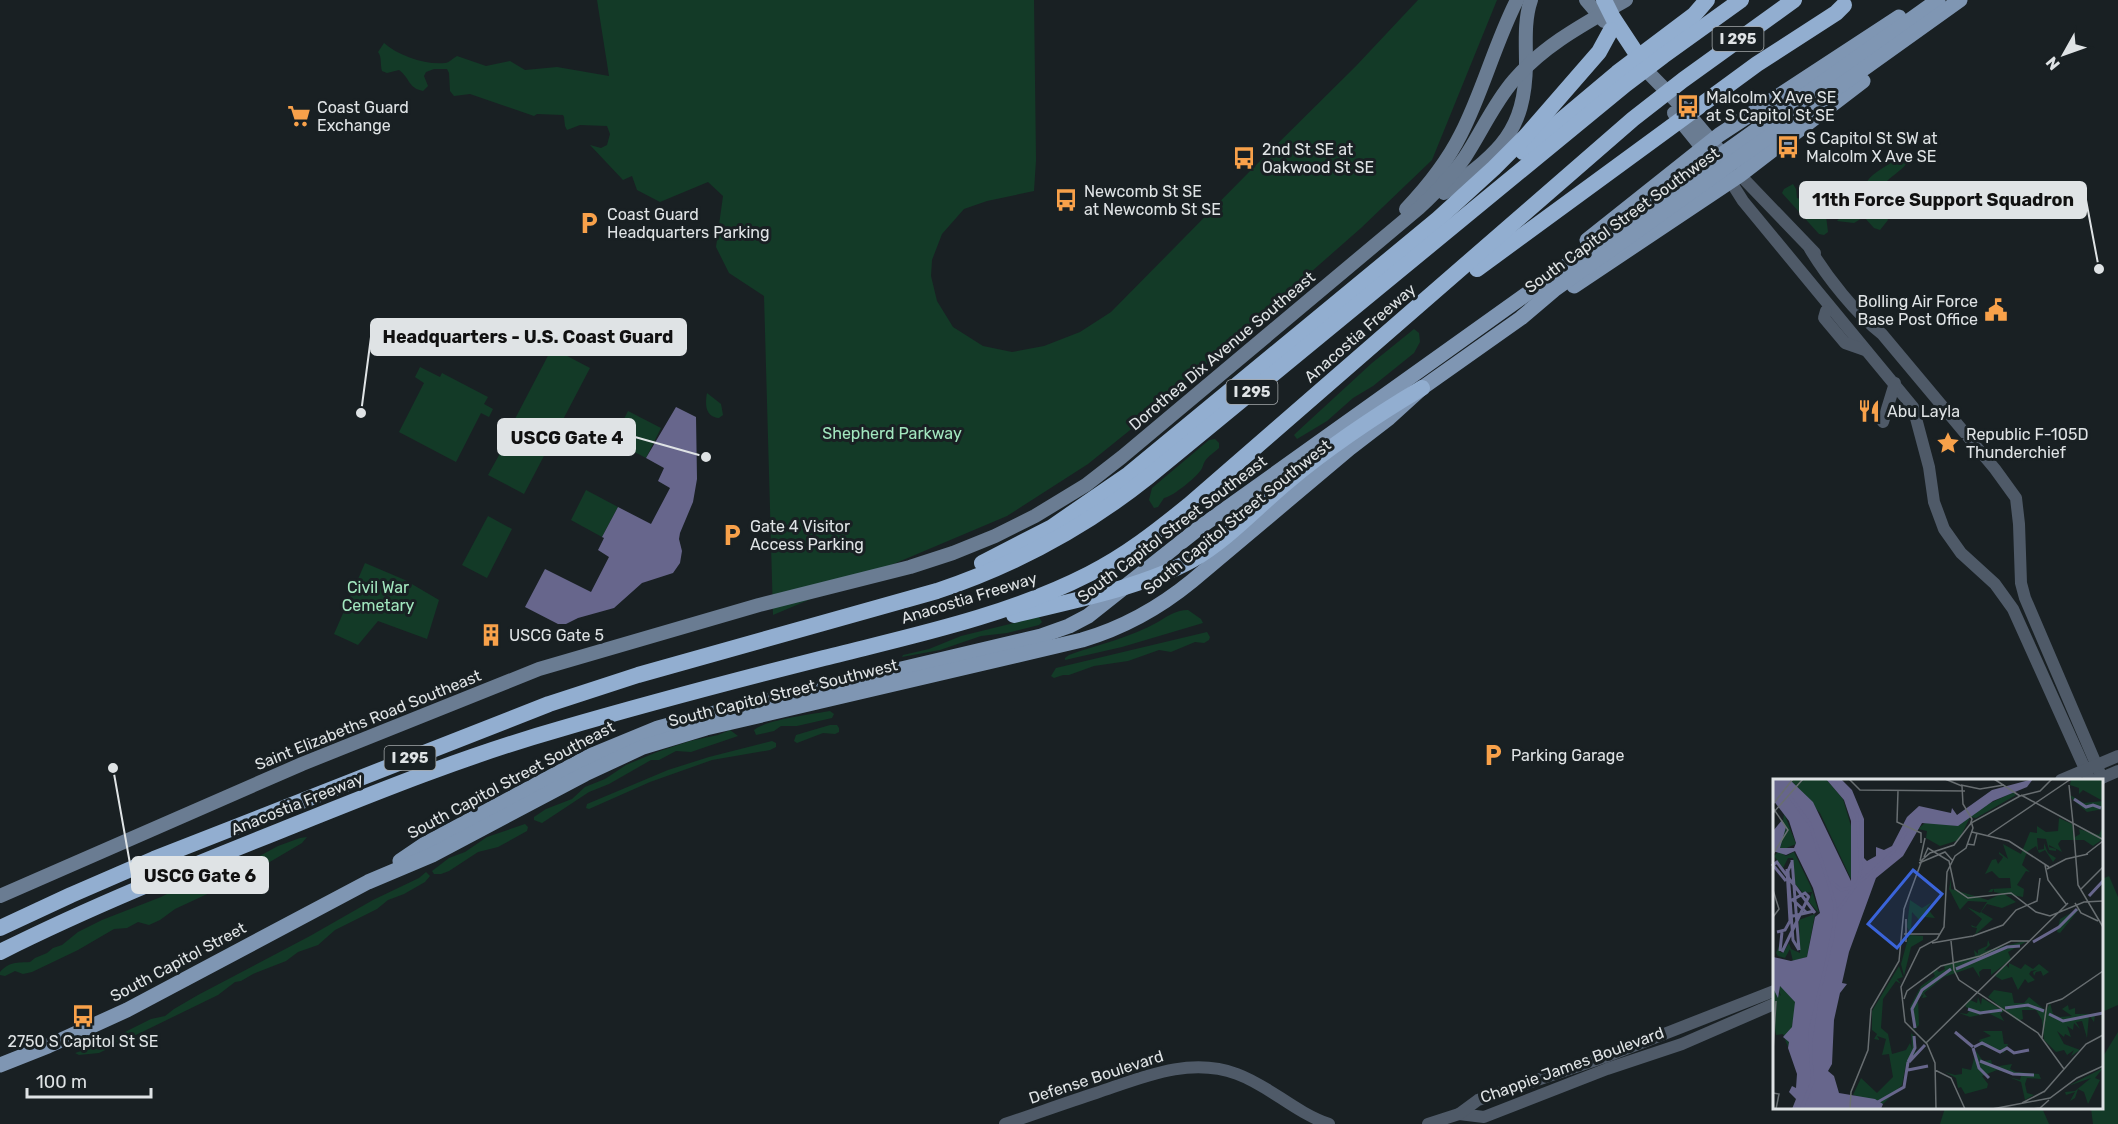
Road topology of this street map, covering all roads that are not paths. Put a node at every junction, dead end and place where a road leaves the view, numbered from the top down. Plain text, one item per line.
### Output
1 (1516, 0) edge
2 (1531, 0) edge
3 (1586, 0) edge
4 (1604, 0) edge
5 (1625, 0) edge
6 (1707, 0) edge
7 (1741, 0) edge
8 (1794, 0) edge
9 (1928, 0) edge
10 (1938, 0) edge
11 (1960, 0) edge
12 (1971, 0) edge
13 (1846, 3) edge
14 (1611, 30) junction
15 (1658, 50) junction
16 (1650, 76) junction
17 (1622, 79) junction
18 (1710, 149) junction
19 (1732, 175) junction
20 (1419, 208) junction
21 (1438, 219) junction
22 (1791, 258) junction
23 (1349, 265) junction
24 (1495, 317) junction
25 (1521, 318) junction
26 (1370, 348) junction
27 (1860, 348) junction
28 (1895, 383) junction
29 (1422, 388) junction
30 (1883, 422) dead end
31 (759, 605) joint
32 (832, 619) junction
33 (643, 706) junction
34 (2118, 756) edge
35 (2118, 771) edge
36 (2094, 775) edge
37 (2068, 779) edge
38 (368, 882) junction
39 (0, 896) edge
40 (0, 928) edge
41 (0, 952) edge
42 (1773, 991) edge
43 (1773, 1004) edge
44 (0, 1065) edge
45 (1459, 1114) junction
46 (1005, 1124) edge
47 (1329, 1124) edge
48 (1428, 1124) edge

1 - 23 main road
2 - 20 main road
3 - 14 main road
4 - 16 highway
5 - 20 main road, Dorothea Dix Avenue Southeast
6 - 15 highway
7 - 15 highway, I 295
8 - 26 highway, Anacostia Freeway / I 295
9 - 18 main road
10 - 24 main road, South Capitol Street Southeast
11 - 25 main road, South Capitol Street Southwest
12 - 19 main road
13 - 26 highway
14 - 16 main road
14 - 21 highway
15 - 17 highway
16 - 18 main road
17 - 21 highway
17 - 32 highway, Anacostia Freeway / I 295
18 - 19 main road
18 - 24 main road
19 - 22 street
19 - 25 main road
19 - 36 street
20 - 23 main road, Dorothea Dix Avenue Southeast
21 - 32 highway
22 - 27 street
22 - 27 street
23 - 31 main road, Dorothea Dix Avenue Southeast
24 - 38 main road, South Capitol Street Southeast
25 - 29 main road, South Capitol Street Southwest
26 - 33 highway, Anacostia Freeway / I 295
27 - 28 street
28 - 30 street
28 - 36 street
29 - 33 highway
29 - 38 main road, South Capitol Street Southwest
31 - 39 main road, Saint Elizabeths Road Southeast
32 - 40 highway, Anacostia Freeway / I 295
33 - 41 highway, Anacostia Freeway / I 295
34 - 36 street
35 - 36 street
36 - 37 street
38 - 44 main road, South Capitol Street
42 - 45 street, Chappie James Boulevard
43 - 45 street, Chappie James Boulevard
45 - 48 street
46 - 47 street, Defense Boulevard

